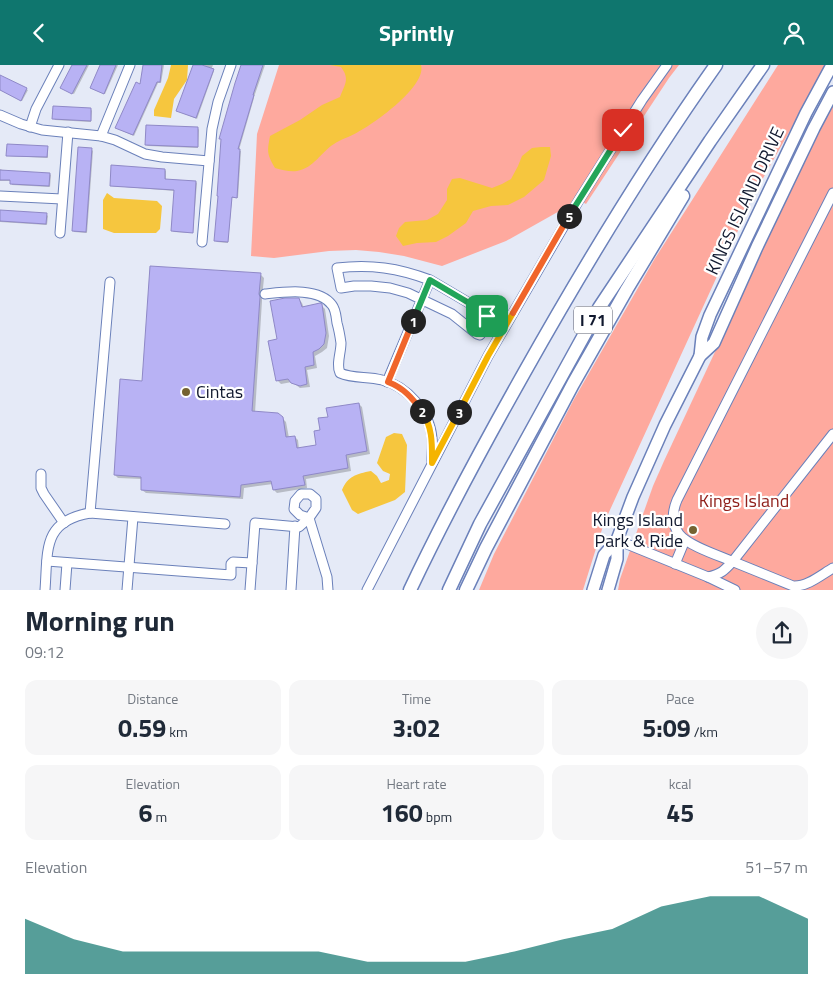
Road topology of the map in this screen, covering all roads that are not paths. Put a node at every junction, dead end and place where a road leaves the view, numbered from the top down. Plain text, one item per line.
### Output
1 (59, 65) edge
2 (130, 65) edge
3 (231, 65) edge
4 (667, 65) edge
5 (716, 65) edge
6 (763, 65) edge
7 (832, 65) edge
8 (833, 91) edge
9 (0, 115) edge
10 (30, 127) junction
11 (68, 132) junction
12 (102, 136) junction
13 (209, 161) junction
14 (691, 170) junction
15 (833, 193) edge
16 (0, 196) edge
17 (62, 199) junction
18 (60, 233) dead end
19 (202, 242) dead end
20 (430, 280) junction
21 (110, 282) dead end
22 (265, 293) dead end
23 (421, 299) junction
24 (700, 355) junction
25 (388, 382) junction
26 (833, 434) edge
27 (432, 463) junction
28 (42, 474) dead end
29 (90, 513) junction
30 (133, 517) junction
31 (64, 523) junction
32 (225, 524) dead end
33 (295, 526) junction
34 (685, 540) junction
35 (617, 541) junction
36 (486, 548) junction
37 (47, 561) junction
38 (733, 561) junction
39 (67, 563) junction
40 (252, 563) junction
41 (675, 564) junction
42 (129, 567) junction
43 (833, 568) edge
44 (708, 577) junction
45 (46, 590) edge
46 (65, 590) edge
47 (127, 590) edge
48 (250, 590) edge
49 (290, 590) edge
50 (328, 590) edge
51 (367, 590) edge
52 (410, 590) edge
53 (449, 590) edge
54 (466, 590) edge
55 (474, 590) edge
56 (593, 590) edge
57 (608, 590) edge
58 (734, 590) edge

1 - 10 street
2 - 12 street
3 - 13 street
4 - 27 street
5 - 52 highway, I 71
6 - 14 highway, I 71
7 - 24 main road, KINGS ISLAND DRIVE
8 - 24 main road, KINGS ISLAND DRIVE
9 - 10 street
10 - 11 street
11 - 12 street
11 - 17 street
12 - 13 street
13 - 19 street
14 - 36 highway
14 - 53 highway, I 71
15 - 34 street
16 - 17 street
17 - 18 street
20 - 23 street
20 - 23 street
20 - 23 street
21 - 29 street
22 - 25 street
23 - 25 street
24 - 35 main road, KINGS ISLAND DRIVE
25 - 27 street
26 - 38 street
27 - 51 street
28 - 31 street
29 - 30 street
29 - 31 street
30 - 32 street
30 - 42 street
31 - 37 street
33 - 40 street
33 - 49 street
33 - 50 street
34 - 38 street
34 - 41 street
35 - 41 street
35 - 56 main road, KINGS ISLAND DRIVE
35 - 57 main road, KINGS ISLAND DRIVE
36 - 54 highway
36 - 55 highway
37 - 39 street
37 - 45 street
38 - 43 street
38 - 44 street
39 - 42 street
39 - 46 street
40 - 42 street
40 - 48 street
41 - 44 street
42 - 47 street
44 - 58 street

